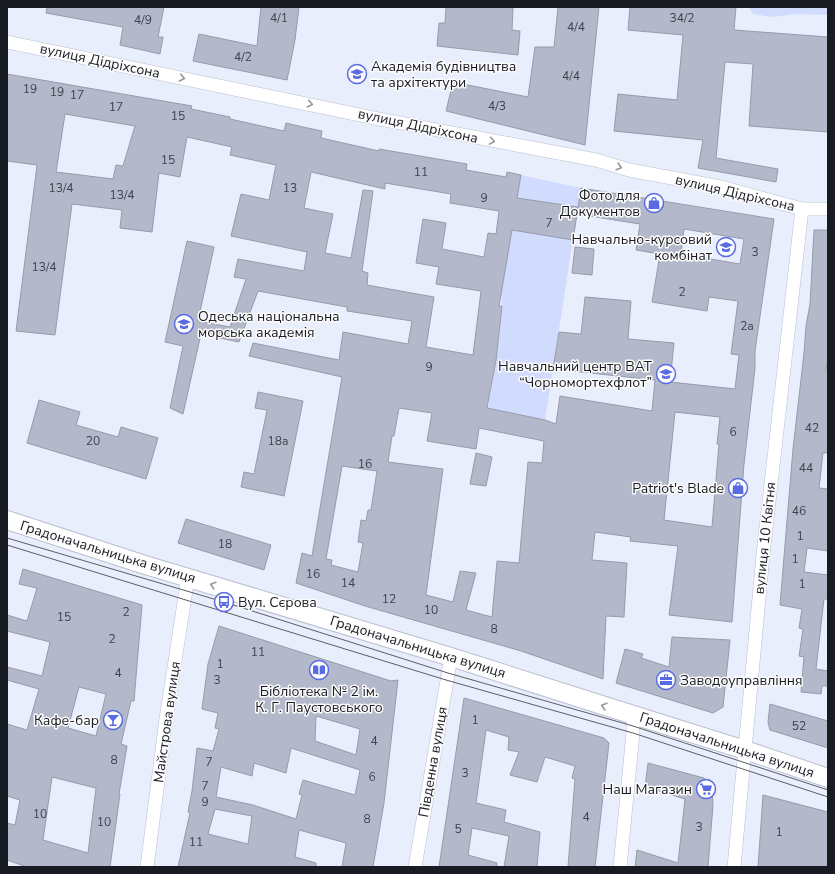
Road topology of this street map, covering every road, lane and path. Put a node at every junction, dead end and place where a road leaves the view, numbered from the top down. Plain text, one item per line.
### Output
1 (7, 42) edge
2 (802, 209) junction
3 (828, 209) edge
4 (7, 520) edge
5 (188, 577) junction
6 (450, 656) junction
7 (633, 715) junction
8 (745, 750) junction
9 (828, 778) edge
10 (147, 867) edge
11 (415, 867) edge
12 (620, 867) edge
13 (734, 867) edge

1 -> 2 street, вулиця Дідріхсона
2 - 3 street, вулиця Дідріхсона
2 - 8 street, вулиця 10 Квітня
4 - 5 street, Градоначальницька вулиця
6 -> 5 street, Градоначальницька вулиця
5 - 10 street, Майстрова вулиця
7 -> 6 street, Градоначальницька вулиця
6 - 11 street, Південна вулиця
7 - 8 street, Градоначальницька вулиця
7 - 12 street
8 - 9 street, Градоначальницька вулиця
8 - 13 street, вулиця 10 Квітня

